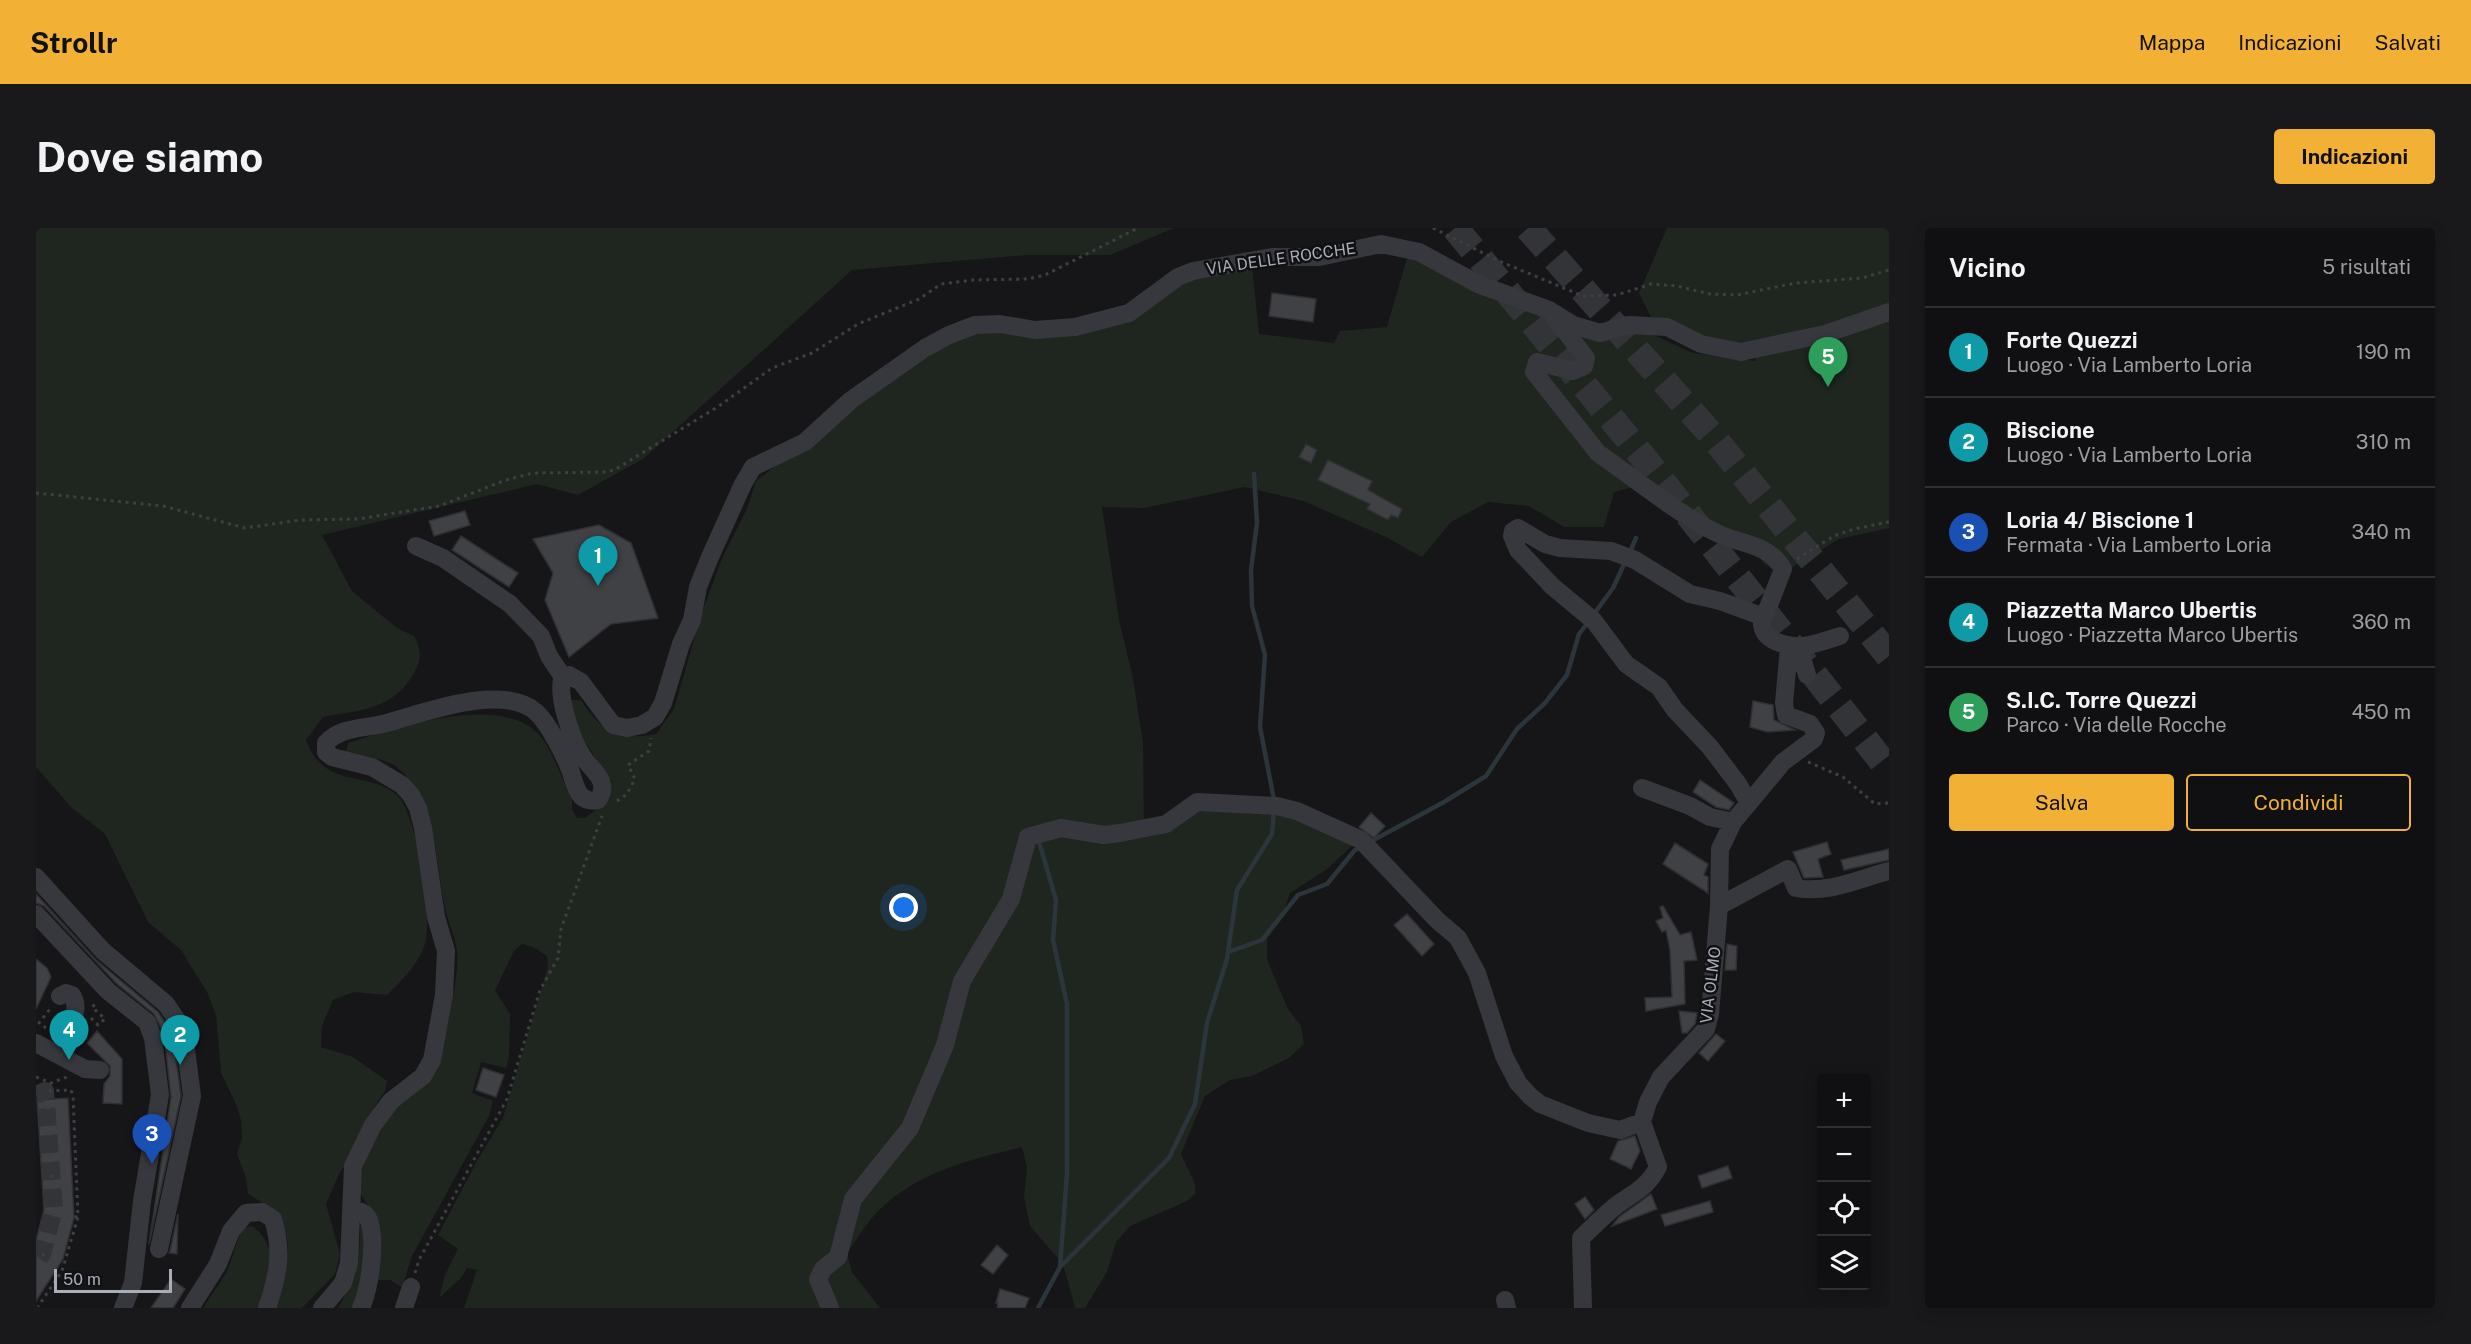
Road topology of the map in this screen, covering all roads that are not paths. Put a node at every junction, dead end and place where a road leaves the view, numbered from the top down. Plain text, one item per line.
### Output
1 (1549, 310) junction
2 (1889, 312) edge
3 (416, 546) dead end
4 (1764, 617) junction
5 (1840, 636) dead end
6 (1794, 647) junction
7 (1807, 675) dead end
8 (563, 676) junction
9 (1642, 788) dead end
10 (1749, 803) junction
11 (1733, 822) junction
12 (1889, 871) edge
13 (36, 877) edge
14 (1719, 906) junction
15 (36, 914) edge
16 (60, 996) road end
17 (42, 1036) edge
18 (64, 1058) junction
19 (100, 1070) dead end
20 (1642, 1122) junction
21 (352, 1209) junction
22 (159, 1249) dead end
23 (411, 1287) road end
24 (123, 1308) edge
25 (190, 1308) edge
26 (267, 1308) edge
27 (322, 1308) edge
28 (361, 1308) edge
29 (404, 1308) edge
30 (830, 1308) edge
31 (1583, 1308) edge

1 - 2 street, VIA DELLE ROCCHE
1 - 4 street
1 - 8 street, VIA DELLE ROCCHE
3 - 8 street
4 - 6 street
4 - 10 street
5 - 6 street
6 - 7 street
6 - 10 street, VIA OLMO
8 - 21 street
9 - 11 street
10 - 11 street, VIA OLMO
11 - 14 street, VIA OLMO
12 - 14 street
13 - 22 street
14 - 20 street, VIA OLMO
15 - 24 street
16 - 18 street
17 - 18 street
18 - 19 street
20 - 30 street
20 - 31 street
21 - 27 street
21 - 28 street
23 - 29 street
25 - 26 street

